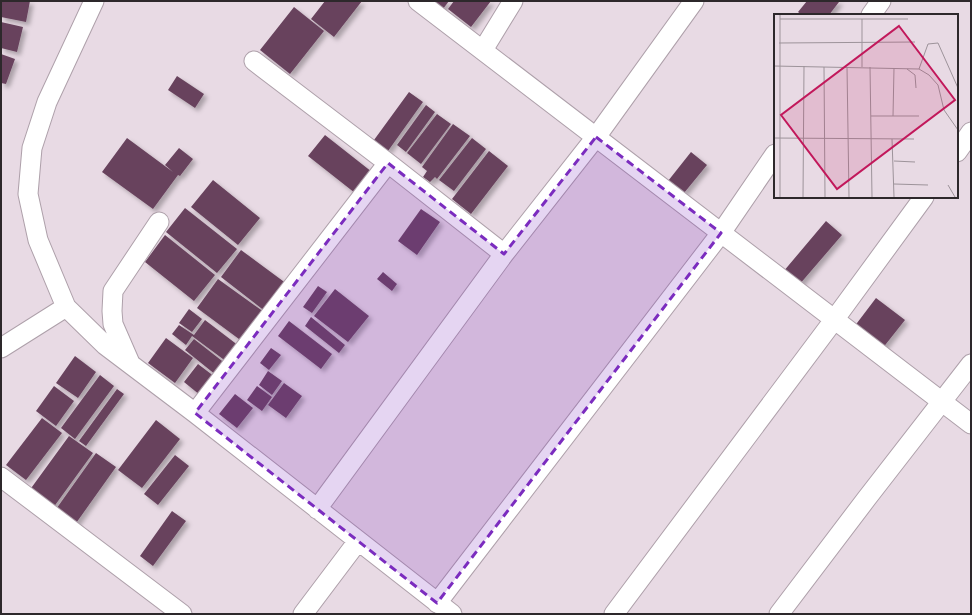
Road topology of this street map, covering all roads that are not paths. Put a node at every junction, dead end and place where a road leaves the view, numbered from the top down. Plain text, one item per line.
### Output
1 (94, 1) edge
2 (418, 1) edge
3 (513, 1) edge
4 (694, 1) edge
5 (881, 1) edge
6 (872, 14) edge
7 (483, 50) junction
8 (254, 62) dead end
9 (971, 132) edge
10 (596, 137) junction
11 (958, 151) edge
12 (774, 155) edge
13 (388, 163) junction
14 (923, 198) edge
15 (159, 222) dead end
16 (721, 233) junction
17 (504, 254) junction
18 (66, 307) junction
19 (834, 320) junction
20 (1, 348) edge
21 (130, 364) junction
22 (971, 364) edge
23 (942, 402) junction
24 (195, 413) junction
25 (971, 424) edge
26 (1, 477) edge
27 (318, 509) junction
28 (358, 541) junction
29 (445, 608) edge
30 (182, 614) edge
31 (303, 614) edge
32 (614, 614) edge
33 (779, 614) edge

1 - 18 street
2 - 7 street
3 - 7 street
4 - 10 street
5 - 6 street
7 - 10 street
8 - 13 street
9 - 11 street
10 - 16 street
10 - 17 street
12 - 16 street
13 - 17 street
13 - 24 street
14 - 19 street
15 - 21 street
16 - 19 street
16 - 29 street
17 - 27 street
18 - 20 street
18 - 21 street
19 - 23 street
19 - 32 street
21 - 24 street
22 - 23 street
23 - 25 street
23 - 33 street
24 - 27 street
26 - 30 street
27 - 28 street
28 - 29 street
28 - 31 street

